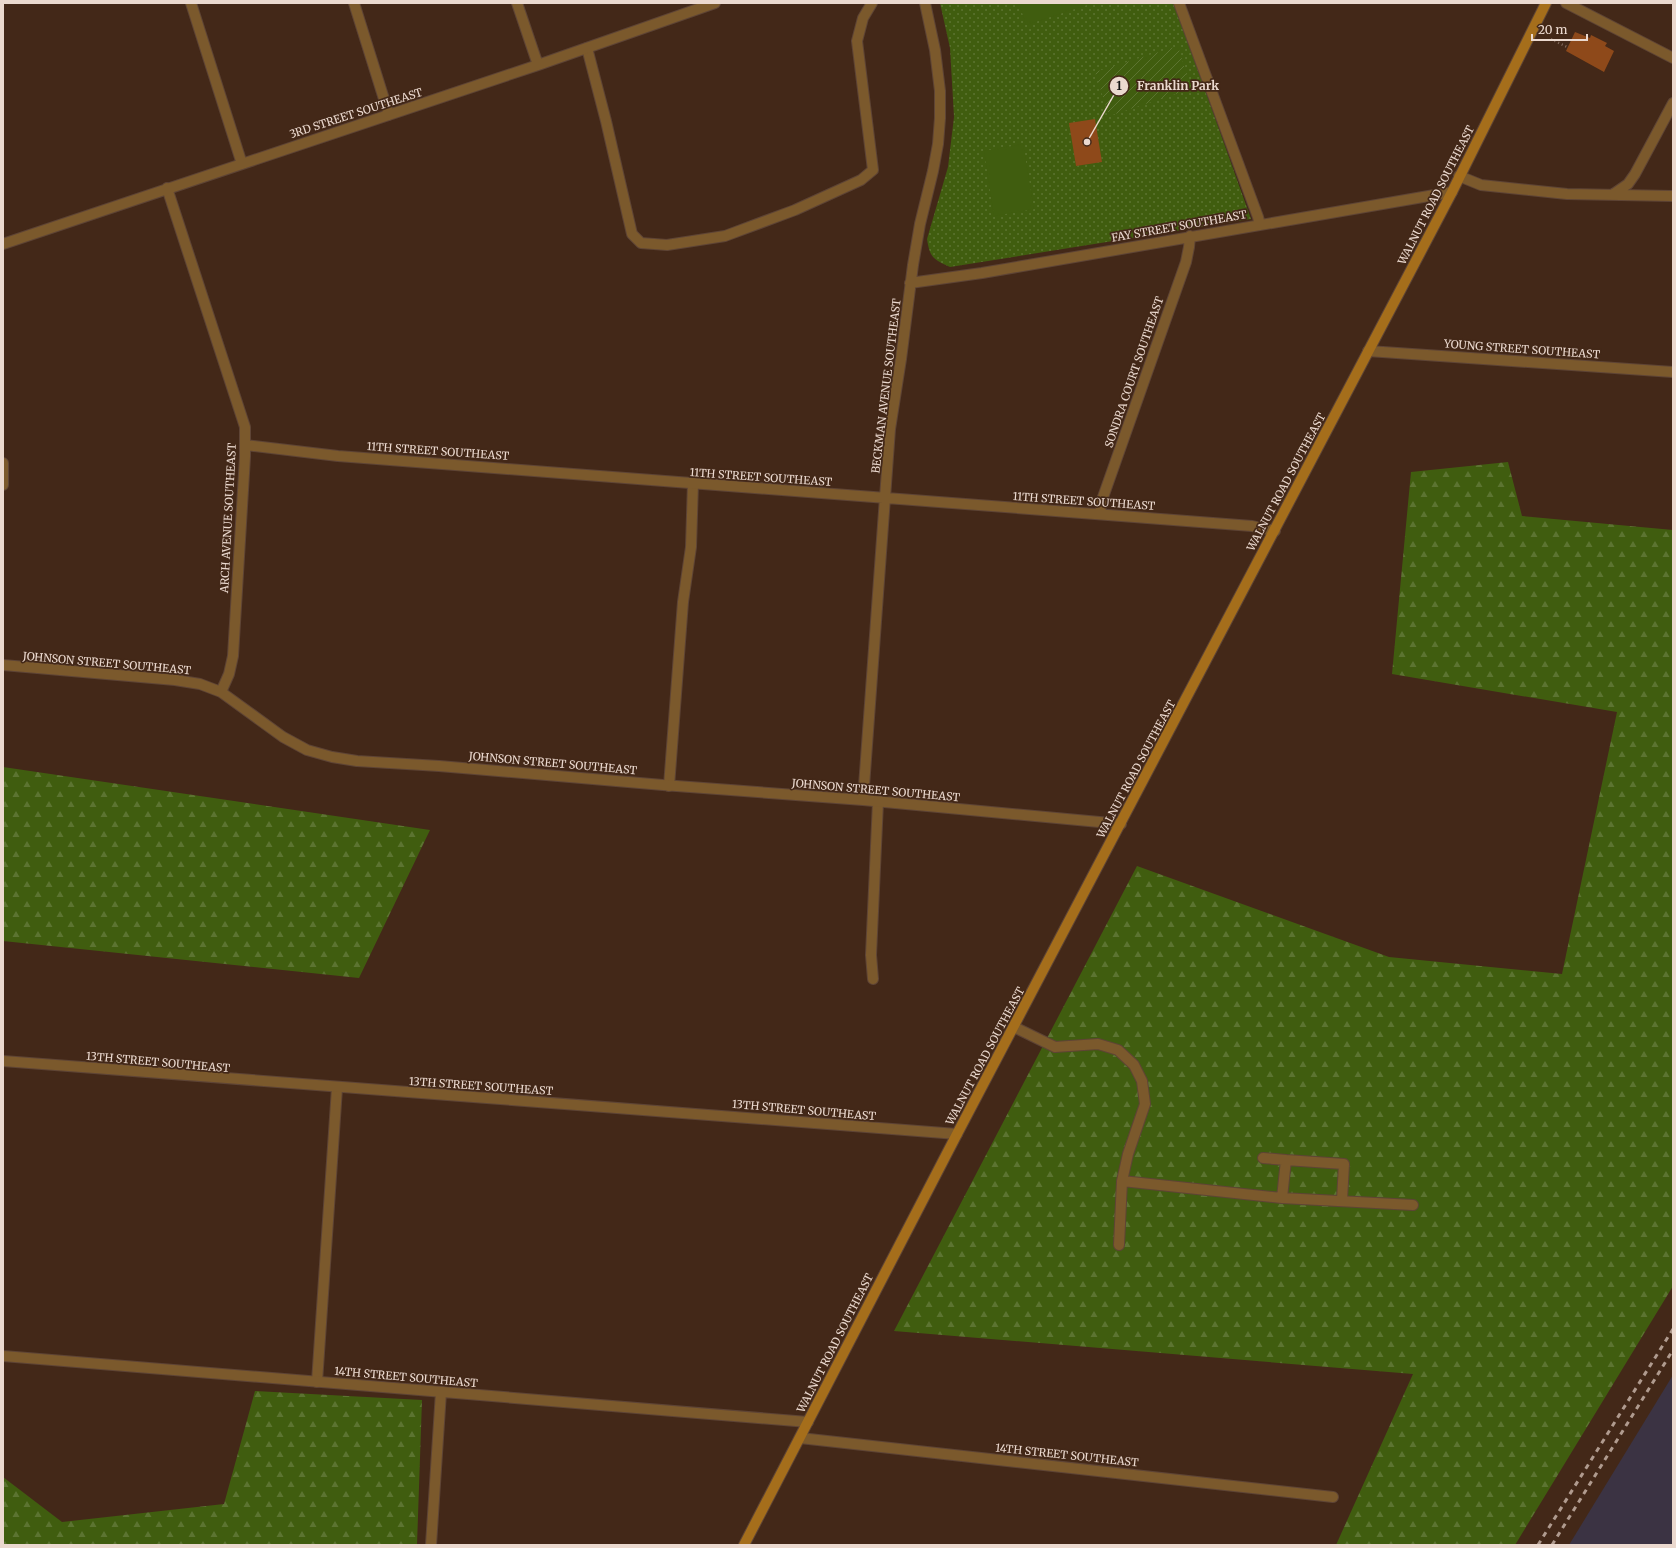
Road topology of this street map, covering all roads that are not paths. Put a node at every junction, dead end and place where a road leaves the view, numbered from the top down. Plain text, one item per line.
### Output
1 (191, 3) edge
2 (354, 3) edge
3 (517, 3) edge
4 (715, 3) edge
5 (872, 3) edge
6 (925, 3) edge
7 (1179, 3) edge
8 (1546, 3) edge
9 (1566, 3) edge
10 (587, 48) junction
11 (1673, 58) edge
12 (538, 65) junction
13 (1673, 103) edge
14 (390, 115) junction
15 (242, 164) junction
16 (1459, 176) junction
17 (167, 188) junction
18 (1452, 192) junction
19 (1612, 195) junction
20 (1673, 196) edge
21 (1260, 224) junction
22 (1190, 236) junction
23 (3, 244) edge
24 (910, 283) junction
25 (1368, 352) junction
26 (1673, 372) edge
27 (245, 445) junction
28 (3, 463) edge
29 (693, 483) junction
30 (3, 485) edge
31 (885, 498) junction
32 (1100, 514) junction
33 (1275, 531) junction
34 (3, 665) edge
35 (221, 692) junction
36 (669, 786) junction
37 (862, 800) junction
38 (878, 802) junction
39 (1121, 824) junction
40 (873, 979) dead end
41 (1014, 1027) junction
42 (3, 1061) edge
43 (337, 1088) junction
44 (957, 1134) junction
45 (1262, 1158) dead end
46 (1286, 1160) junction
47 (1122, 1182) junction
48 (1282, 1198) junction
49 (1342, 1200) junction
50 (1413, 1205) dead end
51 (1119, 1245) dead end
52 (3, 1356) edge
53 (317, 1382) junction
54 (441, 1392) junction
55 (808, 1422) junction
56 (800, 1438) junction
57 (1333, 1497) dead end
58 (431, 1545) edge
59 (744, 1545) edge

1 - 15 street
2 - 14 street
3 - 12 street
4 - 10 street, 3RD STREET SOUTHEAST
5 - 10 street
6 - 24 street, BECKMAN AVENUE SOUTHEAST
7 - 21 street
8 - 16 main road, WALNUT ROAD SOUTHEAST
9 - 11 street
10 - 12 street, 3RD STREET SOUTHEAST
12 - 14 street, 3RD STREET SOUTHEAST
13 - 19 street
14 - 15 street, 3RD STREET SOUTHEAST
15 - 17 street, 3RD STREET SOUTHEAST
16 - 18 main road, WALNUT ROAD SOUTHEAST
16 - 19 street
17 - 23 street, 3RD STREET SOUTHEAST
17 - 27 street, ARCH AVENUE SOUTHEAST
18 - 21 street, FAY STREET SOUTHEAST
18 - 25 main road, WALNUT ROAD SOUTHEAST
19 - 20 street
21 - 22 street, FAY STREET SOUTHEAST
22 - 24 street, FAY STREET SOUTHEAST
22 - 32 street, SONDRA COURT SOUTHEAST
24 - 31 street, BECKMAN AVENUE SOUTHEAST
25 - 26 street, YOUNG STREET SOUTHEAST
25 - 33 main road, WALNUT ROAD SOUTHEAST
27 - 29 street, 11TH STREET SOUTHEAST
27 - 35 street, ARCH AVENUE SOUTHEAST
28 - 30 street
29 - 31 street, 11TH STREET SOUTHEAST
29 - 36 street
31 - 32 street, 11TH STREET SOUTHEAST
31 - 37 street, BECKMAN AVENUE SOUTHEAST
32 - 33 street, 11TH STREET SOUTHEAST
33 - 39 main road, WALNUT ROAD SOUTHEAST
34 - 35 street, JOHNSON STREET SOUTHEAST
35 - 36 street, JOHNSON STREET SOUTHEAST
36 - 37 street, JOHNSON STREET SOUTHEAST
37 - 38 street, JOHNSON STREET SOUTHEAST
38 - 39 street, JOHNSON STREET SOUTHEAST
38 - 40 street
39 - 41 main road, WALNUT ROAD SOUTHEAST
41 - 44 main road, WALNUT ROAD SOUTHEAST
41 - 47 street
42 - 43 street, 13TH STREET SOUTHEAST
43 - 44 street, 13TH STREET SOUTHEAST
43 - 53 street
44 - 55 main road, WALNUT ROAD SOUTHEAST
45 - 46 street
46 - 48 street
46 - 49 street
47 - 48 street
47 - 51 street
48 - 49 street
49 - 50 street
52 - 53 street, 14TH STREET SOUTHEAST
53 - 54 street, 14TH STREET SOUTHEAST
54 - 55 street, 14TH STREET SOUTHEAST
54 - 58 street
55 - 56 main road, WALNUT ROAD SOUTHEAST
56 - 57 street, 14TH STREET SOUTHEAST
56 - 59 main road, WALNUT ROAD SOUTHEAST

